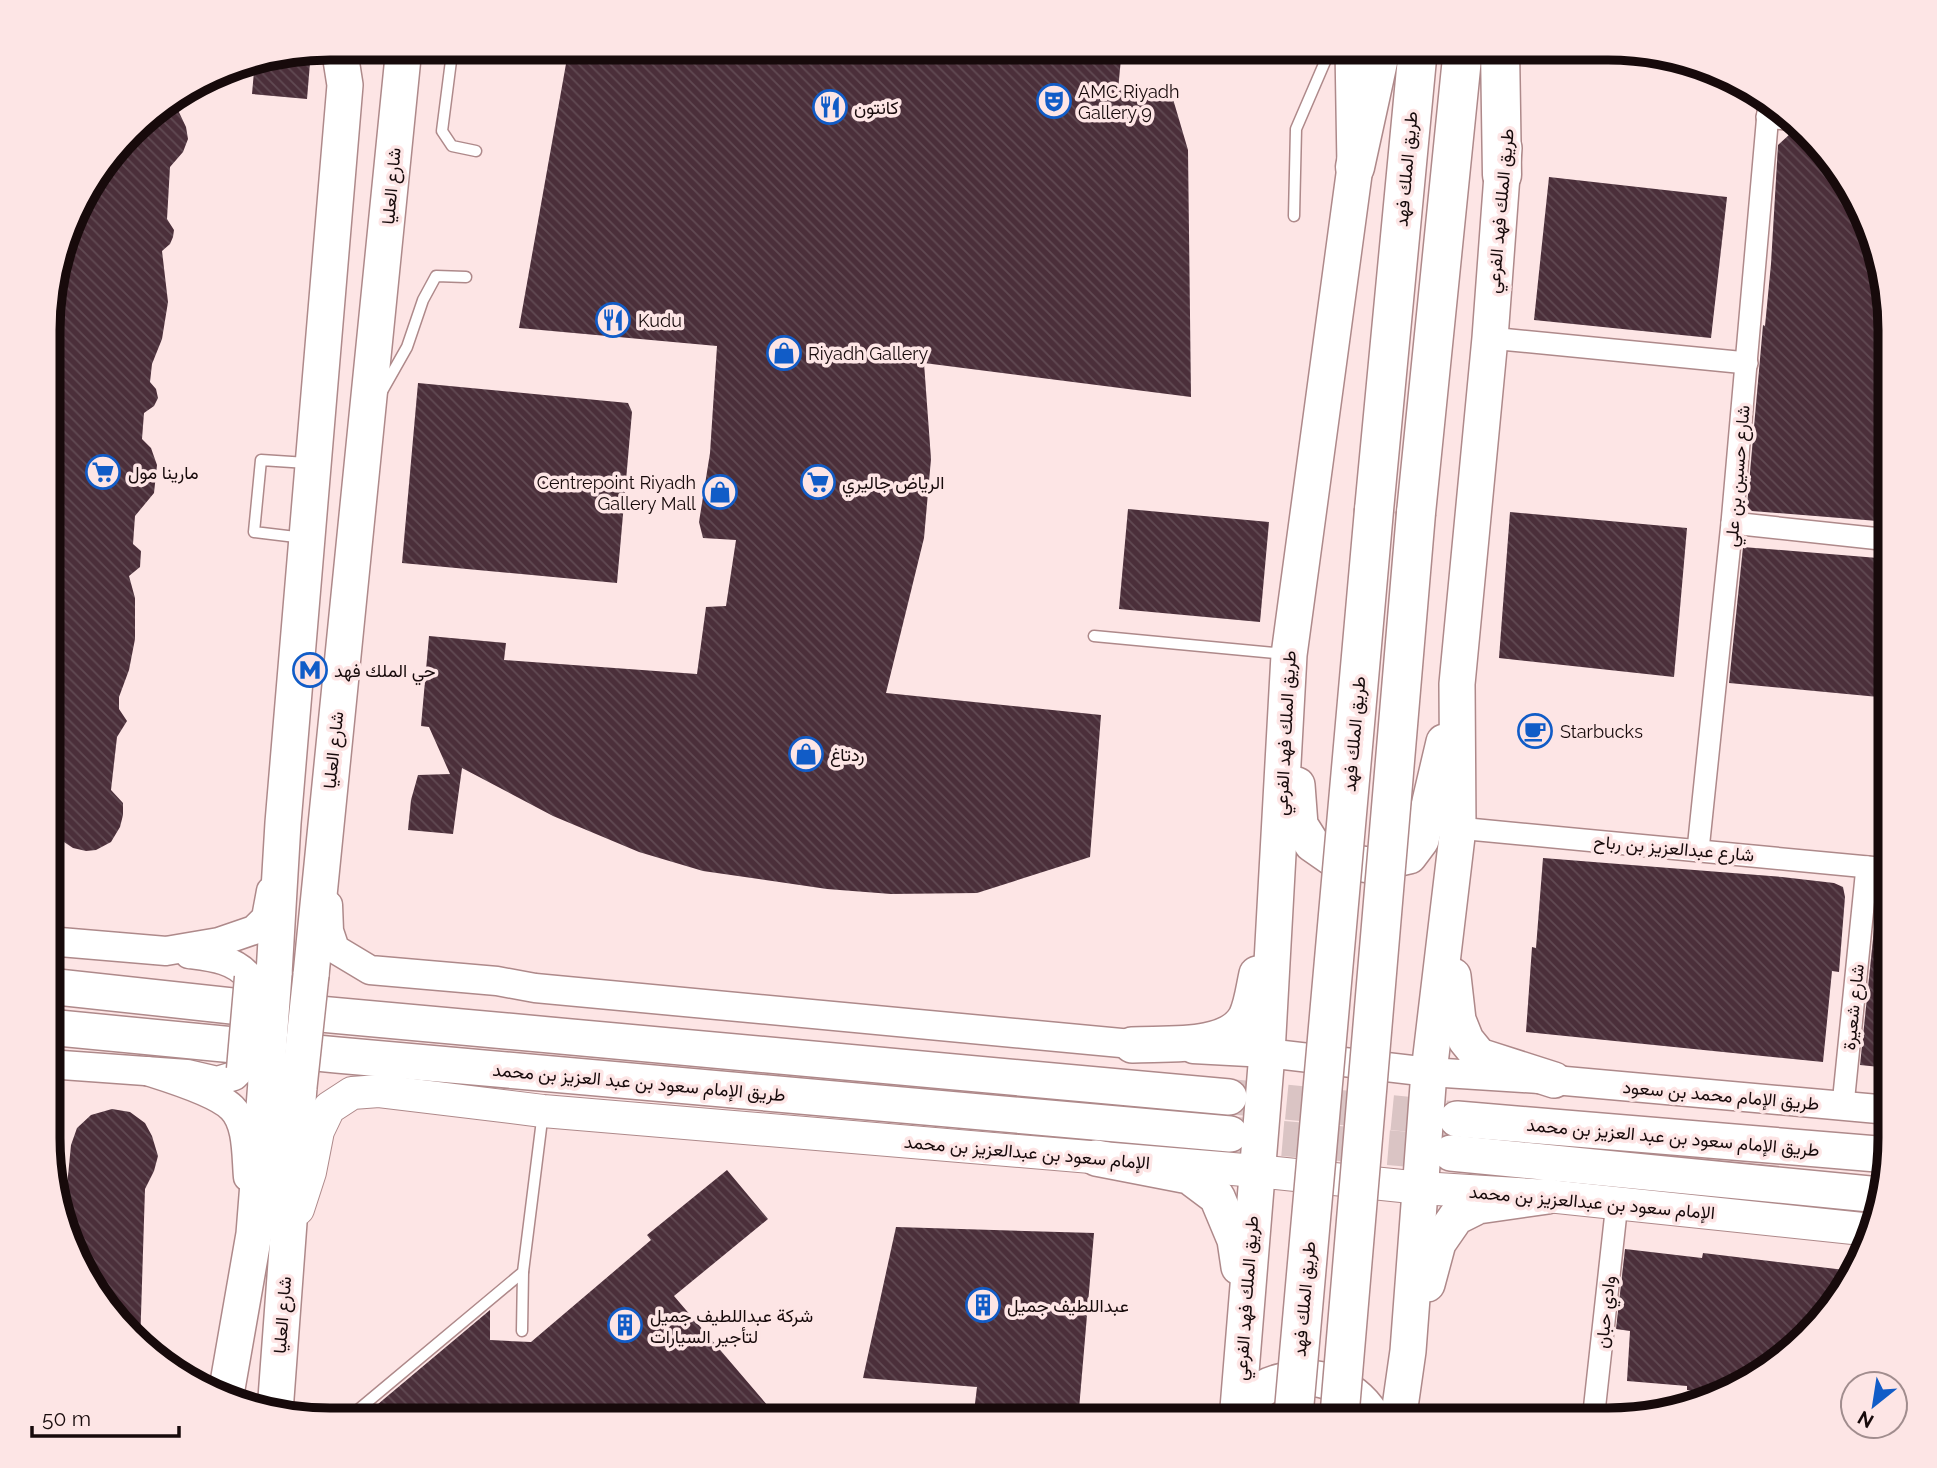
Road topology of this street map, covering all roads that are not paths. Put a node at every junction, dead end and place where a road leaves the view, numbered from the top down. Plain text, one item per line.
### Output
1 (341, 60) edge
2 (351, 60) edge
3 (399, 60) edge
4 (403, 60) edge
5 (451, 60) edge
6 (1326, 60) edge
7 (1353, 60) edge
8 (1378, 60) edge
9 (1417, 60) edge
10 (1462, 60) edge
11 (1500, 60) edge
12 (1513, 60) edge
13 (345, 85) junction
14 (400, 94) junction
15 (1768, 112) edge
16 (476, 151) dead end
17 (1355, 167) junction
18 (1502, 175) junction
19 (1294, 216) dead end
20 (466, 277) dead end
21 (1490, 338) junction
22 (1747, 363) junction
23 (369, 414) junction
24 (314, 464) junction
25 (1732, 523) junction
26 (307, 539) junction
27 (1878, 539) edge
28 (1094, 636) dead end
29 (1288, 664) junction
30 (1457, 684) junction
31 (284, 823) junction
32 (1458, 828) junction
33 (324, 835) junction
34 (1698, 850) junction
35 (1867, 867) junction
36 (1878, 868) edge
37 (1276, 892) junction
38 (1447, 918) junction
39 (60, 942) edge
40 (166, 951) junction
41 (262, 975) junction
42 (60, 987) edge
43 (60, 1028) edge
44 (1132, 1045) junction
45 (1268, 1054) junction
46 (60, 1065) edge
47 (147, 1071) junction
48 (1429, 1072) junction
49 (269, 1079) junction
50 (1554, 1080) junction
51 (1229, 1097) tunnel mouth
52 (1843, 1105) junction
53 (1878, 1109) edge
54 (543, 1111) junction
55 (1457, 1119) tunnel mouth
56 (1230, 1134) tunnel mouth
57 (1451, 1153) tunnel mouth
58 (1877, 1154) edge
59 (1097, 1158) junction
60 (1256, 1171) junction
61 (1421, 1188) junction
62 (1871, 1194) edge
63 (1548, 1196) junction
64 (1617, 1203) junction
65 (1862, 1229) edge
66 (270, 1239) junction
67 (523, 1272) junction
68 (1245, 1308) junction
69 (522, 1331) dead end
70 (1408, 1351) junction
71 (228, 1389) edge
72 (275, 1403) edge
73 (361, 1408) edge
74 (1238, 1408) edge
75 (1248, 1408) edge
76 (1294, 1408) edge
77 (1340, 1408) edge
78 (1366, 1408) edge
79 (1400, 1408) edge
80 (1594, 1408) edge

1 - 13 main road, شارع العليا
2 - 13 main road
3 - 14 main road
4 - 14 main road, شارع العليا
5 - 16 lane
6 - 19 lane
7 - 17 main road, طريق الملك فهد الفرعي
8 - 17 highway
9 - 76 highway, طريق الملك فهد, bridge
10 - 77 highway, bridge
11 - 18 highway
12 - 18 main road, طريق الملك فهد الفرعي
13 - 24 main road, شارع العليا
14 - 23 main road, شارع العليا
15 - 22 street, شارع حسين بن علي
17 - 29 main road, طريق الملك فهد الفرعي
18 - 21 main road, طريق الملك فهد الفرعي
20 - 23 lane
21 - 22 street
21 - 30 main road, طريق الملك فهد الفرعي
22 - 25 street, شارع حسين بن علي
23 - 33 main road, شارع العليا
24 - 26 main road, شارع العليا
24 - 26 lane
25 - 27 street
25 - 34 street, شارع حسين بن علي
26 - 31 main road, شارع العليا
28 - 29 lane
29 - 30 main road
29 - 37 main road, طريق الملك فهد الفرعي
30 - 32 main road, طريق الملك فهد الفرعي
31 - 40 street
31 - 41 main road, شارع العليا
32 - 34 street, شارع عبدالعزيز بن رباح
32 - 38 main road, طريق الملك فهد الفرعي
33 - 44 street, طريق الإمام محمد بن سعود
33 - 49 main road, شارع العليا, bridge
34 - 35 street, شارع عبدالعزيز بن رباح
35 - 36 street, شارع عبدالعزيز بن رباح
35 - 52 street, شارع شعيرة
37 - 44 main road
37 - 45 main road, طريق الملك فهد الفرعي
38 - 48 main road, طريق الملك فهد الفرعي
38 - 50 main road
39 - 40 street
40 - 41 street
41 - 49 main road, شارع العليا, bridge
42 - 51 main road
43 - 56 main road, طريق الإمام سعود بن عبد العزيز بن محمد
44 - 45 street, طريق الإمام محمد بن سعود
45 - 48 street, طريق الإمام محمد بن سعود
45 - 60 main road, طريق الملك فهد الفرعي
46 - 47 street
47 - 49 street
47 - 66 street
48 - 50 street, طريق الإمام محمد بن سعود
48 - 61 main road, طريق الملك فهد الفرعي
49 - 66 main road, شارع العليا
50 - 52 street, طريق الإمام محمد بن سعود
52 - 53 street, طريق الإمام محمد بن سعود
54 - 59 main road, الإمام سعود بن عبدالعزيز بن محمد
54 - 66 main road, الإمام سعود بن عبدالعزيز بن محمد
54 - 67 lane
55 - 58 main road, طريق الإمام سعود بن عبد العزيز بن محمد
57 - 62 main road, طريق الإمام سعود بن عبد العزيز بن محمد
59 - 60 main road, الإمام سعود بن عبدالعزيز بن محمد
59 - 68 main road
60 - 61 main road, الإمام سعود بن عبدالعزيز بن محمد
60 - 68 main road, طريق الملك فهد الفرعي
61 - 63 main road, الإمام سعود بن عبدالعزيز بن محمد
61 - 70 main road, طريق الملك فهد الفرعي
63 - 64 main road, الإمام سعود بن عبدالعزيز بن محمد
63 - 70 main road
64 - 65 main road, الإمام سعود بن عبدالعزيز بن محمد
64 - 80 street, وادي حبان
66 - 71 main road, شارع العليا
66 - 72 main road, شارع العليا
67 - 69 lane
67 - 73 lane
68 - 74 main road, طريق الملك فهد الفرعي
70 - 79 main road, طريق الملك فهد الفرعي
75 - 78 main road

